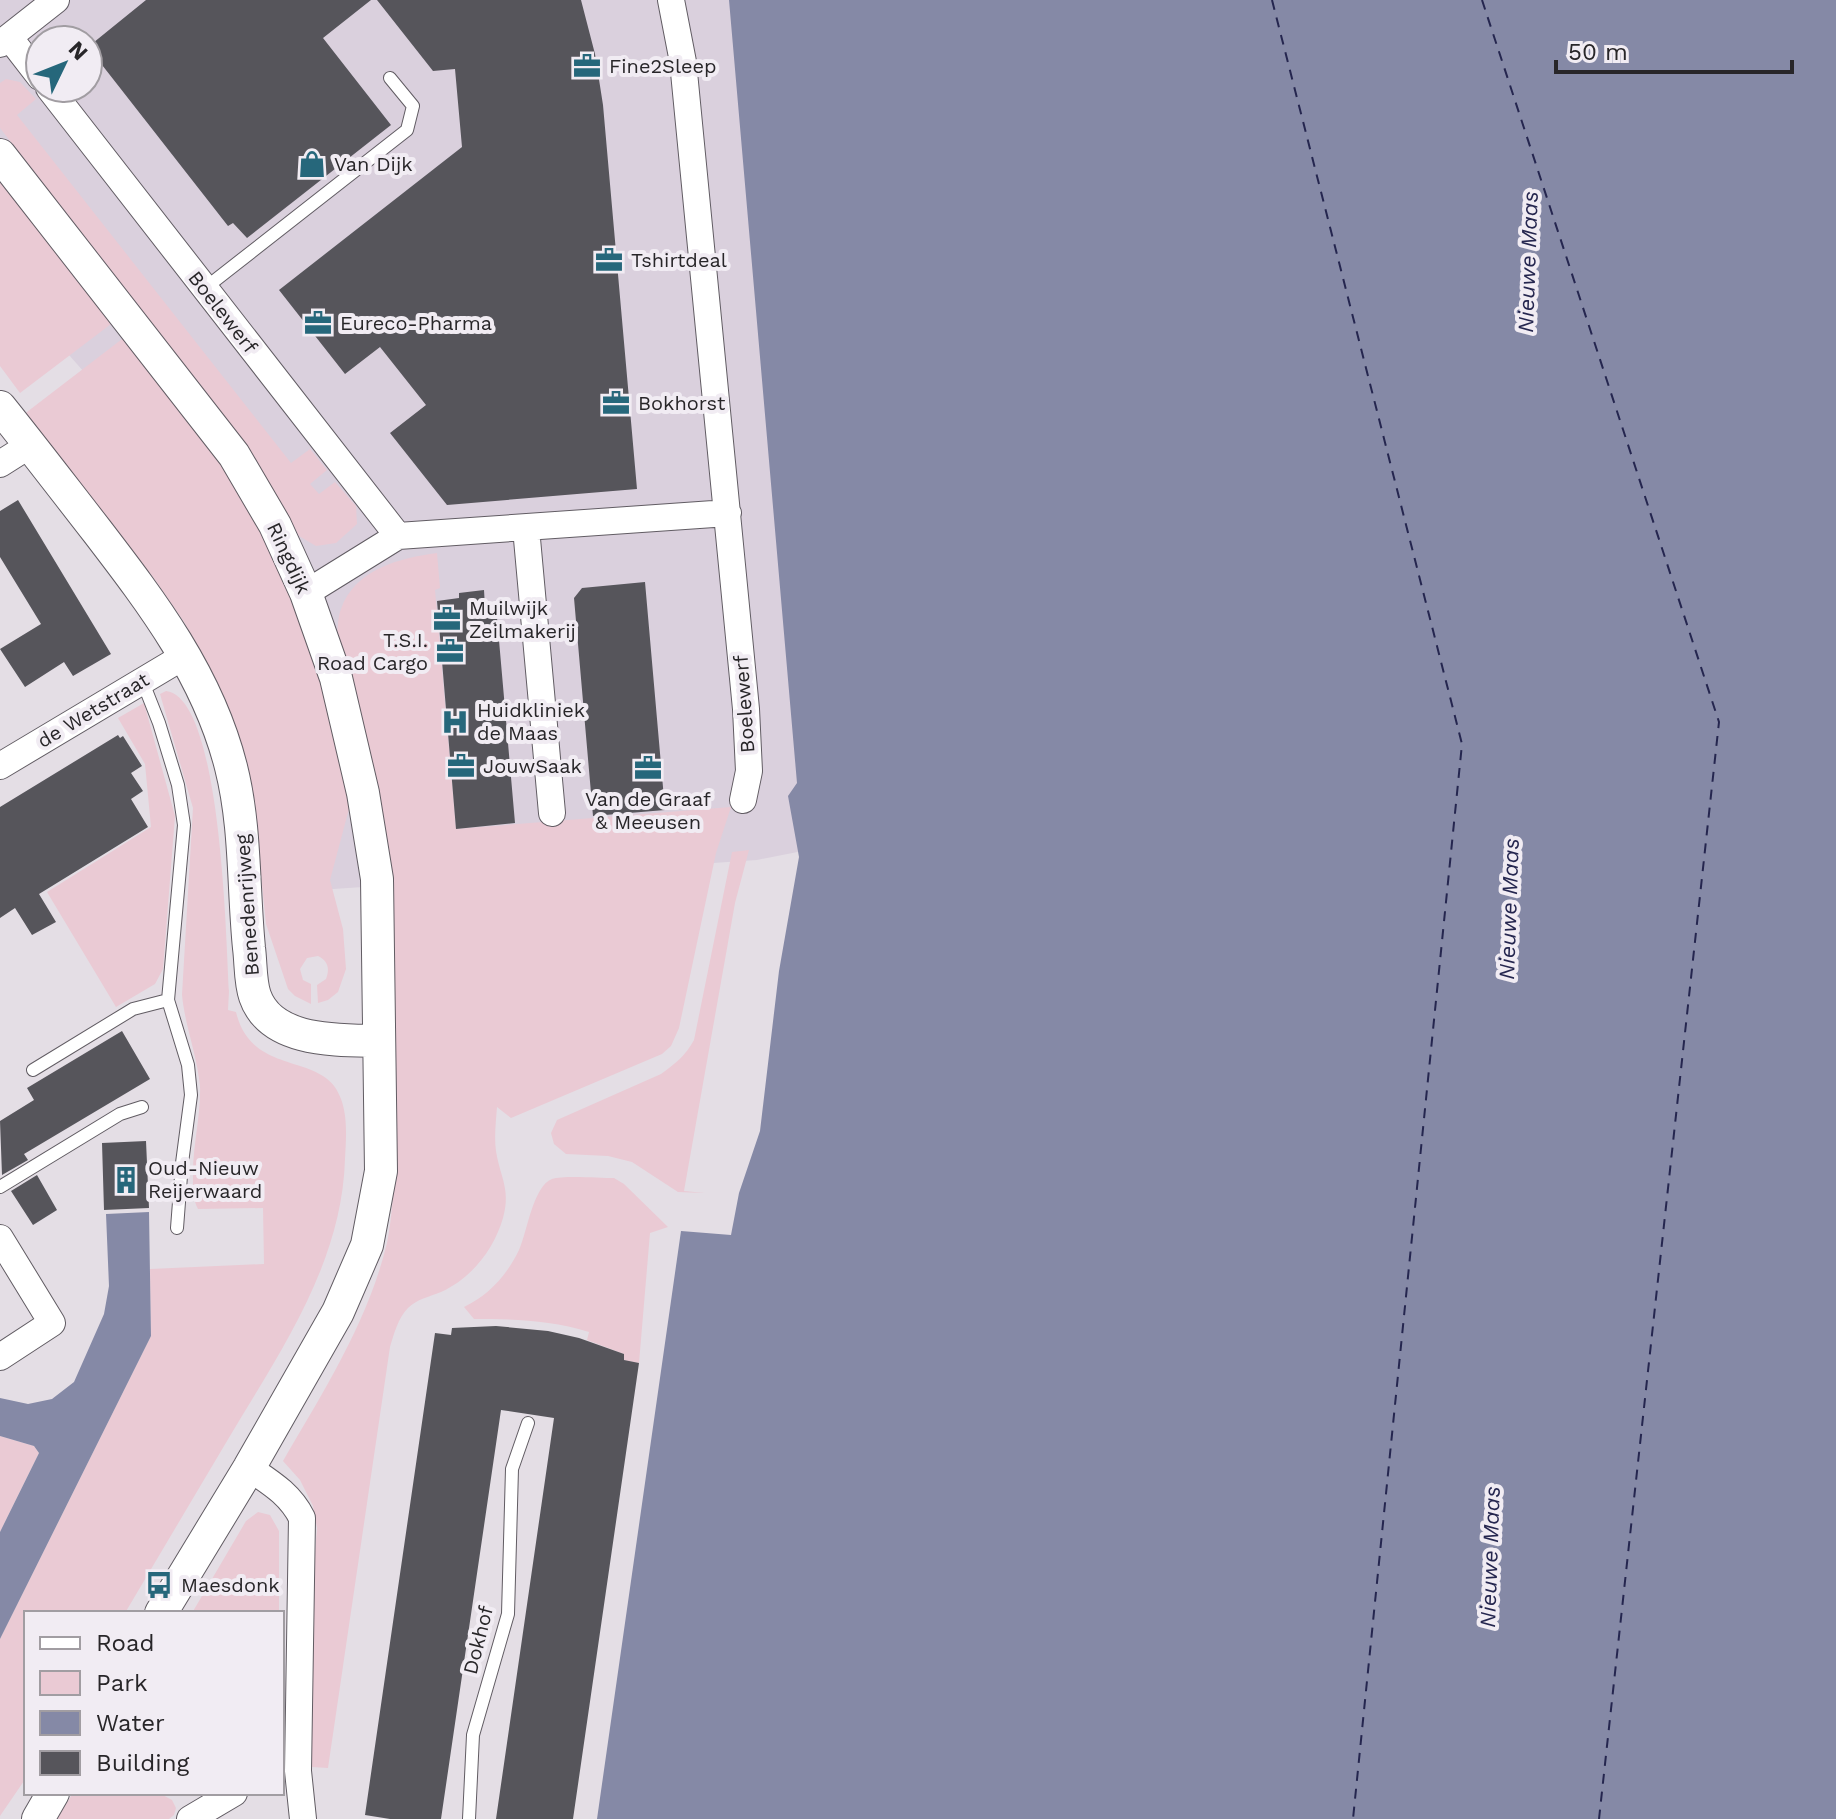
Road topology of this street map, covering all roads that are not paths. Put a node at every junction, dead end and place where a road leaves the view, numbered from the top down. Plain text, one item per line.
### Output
1 (56, 0) edge
2 (671, 0) edge
3 (4, 40) edge
4 (24, 61) edge
5 (390, 78) dead end
6 (61, 104) edge
7 (0, 155) edge
8 (204, 289) junction
9 (0, 407) edge
10 (30, 445) junction
11 (0, 464) edge
12 (728, 513) junction
13 (526, 528) junction
14 (398, 536) junction
15 (306, 593) junction
16 (186, 655) junction
17 (142, 680) junction
18 (0, 766) edge
19 (743, 800) dead end
20 (552, 813) dead end
21 (168, 1000) junction
22 (378, 1041) junction
23 (33, 1070) dead end
24 (142, 1107) dead end
25 (0, 1187) edge
26 (177, 1228) dead end
27 (0, 1238) edge
28 (0, 1357) edge
29 (528, 1423) dead end
30 (249, 1468) junction
31 (162, 1611) edge
32 (290, 1773) edge
33 (52, 1795) edge
34 (231, 1795) edge
35 (38, 1819) edge
36 (190, 1819) edge
37 (303, 1819) edge
38 (469, 1819) edge

1 - 3 street
2 - 12 street, Boelewerf
3 - 4 street
5 - 8 lane
6 - 8 street, Boelewerf
7 - 15 street, Ringdijk
8 - 14 street, Boelewerf
9 - 10 street, Benedenrijweg
10 - 11 street
10 - 16 street, Benedenrijweg
12 - 13 street
12 - 19 street, Boelewerf
13 - 14 street
13 - 20 street
14 - 15 street
15 - 22 street, Ringdijk
16 - 17 street, de Wetstraat
16 - 22 street, Benedenrijweg
17 - 18 street, de Wetstraat
17 - 21 lane
21 - 23 lane
21 - 26 lane
22 - 30 street
24 - 25 lane
27 - 28 street
29 - 38 lane, Dokhof
30 - 31 street
30 - 32 street
32 - 37 street
33 - 35 street
34 - 36 street

